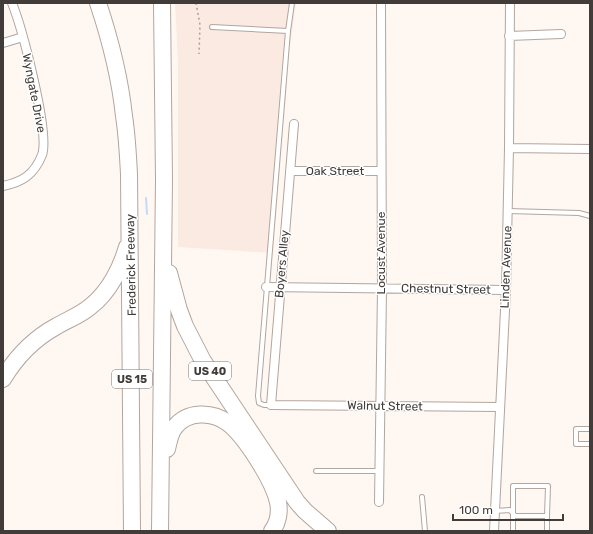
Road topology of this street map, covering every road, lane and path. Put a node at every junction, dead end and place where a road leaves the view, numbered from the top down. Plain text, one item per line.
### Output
1 (12, 3) edge
2 (98, 3) edge
3 (162, 3) edge
4 (196, 3) edge
5 (292, 3) edge
6 (381, 3) edge
7 (510, 3) edge
8 (212, 27) dead end
9 (288, 31) junction
10 (562, 34) dead end
11 (509, 36) junction
12 (23, 37) junction
13 (3, 43) edge
14 (199, 54) dead end
15 (294, 124) dead end
16 (509, 148) junction
17 (590, 149) edge
18 (290, 171) junction
19 (380, 171) junction
20 (164, 180) junction
21 (3, 186) edge
22 (508, 211) junction
23 (590, 216) edge
24 (131, 232) junction
25 (266, 287) junction
26 (280, 288) junction
27 (382, 289) junction
28 (506, 290) junction
29 (3, 379) edge
30 (271, 405) junction
31 (380, 406) junction
32 (499, 407) junction
33 (590, 429) edge
34 (590, 444) edge
35 (162, 470) junction
36 (316, 471) dead end
37 (379, 471) junction
38 (422, 497) dead end
39 (378, 502) dead end
40 (512, 513) junction
41 (493, 514) junction
42 (547, 516) junction
43 (132, 529) edge
44 (160, 530) edge
45 (272, 531) edge
46 (328, 531) edge
47 (424, 531) edge
48 (494, 531) edge
49 (513, 531) edge
50 (547, 531) edge

1 - 12 street, Wyngate Drive
2 - 24 highway, Frederick Freeway / US 15
3 - 20 highway, US 15
4 - 14 path
5 - 9 lane
6 - 19 street, Locust Avenue
7 - 11 street, Linden Avenue
8 - 9 lane
9 - 25 lane
10 - 11 street
11 - 16 street, Linden Avenue
12 - 13 street
12 - 21 street, Wyngate Drive
15 - 18 street, Boyers Alley
16 - 17 street
16 - 22 street, Linden Avenue
18 - 19 street, Oak Street
18 - 26 street, Boyers Alley
19 - 27 street, Locust Avenue
20 - 35 highway, US 15
20 - 46 highway, US 40
22 - 23 lane
22 - 28 street, Linden Avenue
24 - 29 highway
24 - 43 highway, Frederick Freeway / US 15
25 - 26 street, Chestnut Street
25 - 30 lane
26 - 27 street, Chestnut Street
26 - 30 street, Boyers Alley
27 - 28 street, Chestnut Street
27 - 31 street, Locust Avenue
28 - 32 street, Linden Avenue
30 - 31 street, Walnut Street
31 - 32 street, Walnut Street
31 - 37 street, Locust Avenue
32 - 41 street, Linden Avenue
33 - 34 lane
35 - 44 highway, US 15
35 - 45 highway
36 - 37 lane
37 - 39 street, Locust Avenue
38 - 47 lane
40 - 41 lane
40 - 42 lane
40 - 42 lane
40 - 49 lane
41 - 48 street, Linden Avenue
42 - 50 lane

